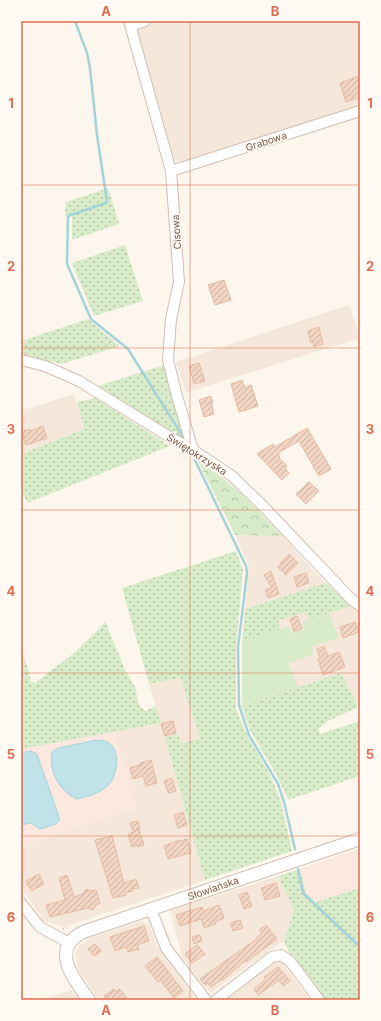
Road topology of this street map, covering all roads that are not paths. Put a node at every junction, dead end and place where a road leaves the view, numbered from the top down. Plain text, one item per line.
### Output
1 (145, 21) edge
2 (130, 23) edge
3 (360, 111) edge
4 (171, 171) junction
5 (21, 360) edge
6 (193, 447) junction
7 (360, 606) edge
8 (360, 839) edge
9 (21, 903) edge
10 (151, 910) junction
11 (69, 943) junction
12 (89, 1000) edge
13 (206, 1000) edge
14 (216, 1000) edge
15 (319, 1000) edge

1 - 2 street
2 - 4 street, Cisowa
3 - 4 street, Grabowa
4 - 6 street, Cisowa
5 - 6 street, Świętokrzyska
6 - 7 street, Świętokrzyska
8 - 10 street, Słowiańska
9 - 11 street
10 - 11 street, Słowiańska
10 - 13 street
11 - 12 street
14 - 15 street

